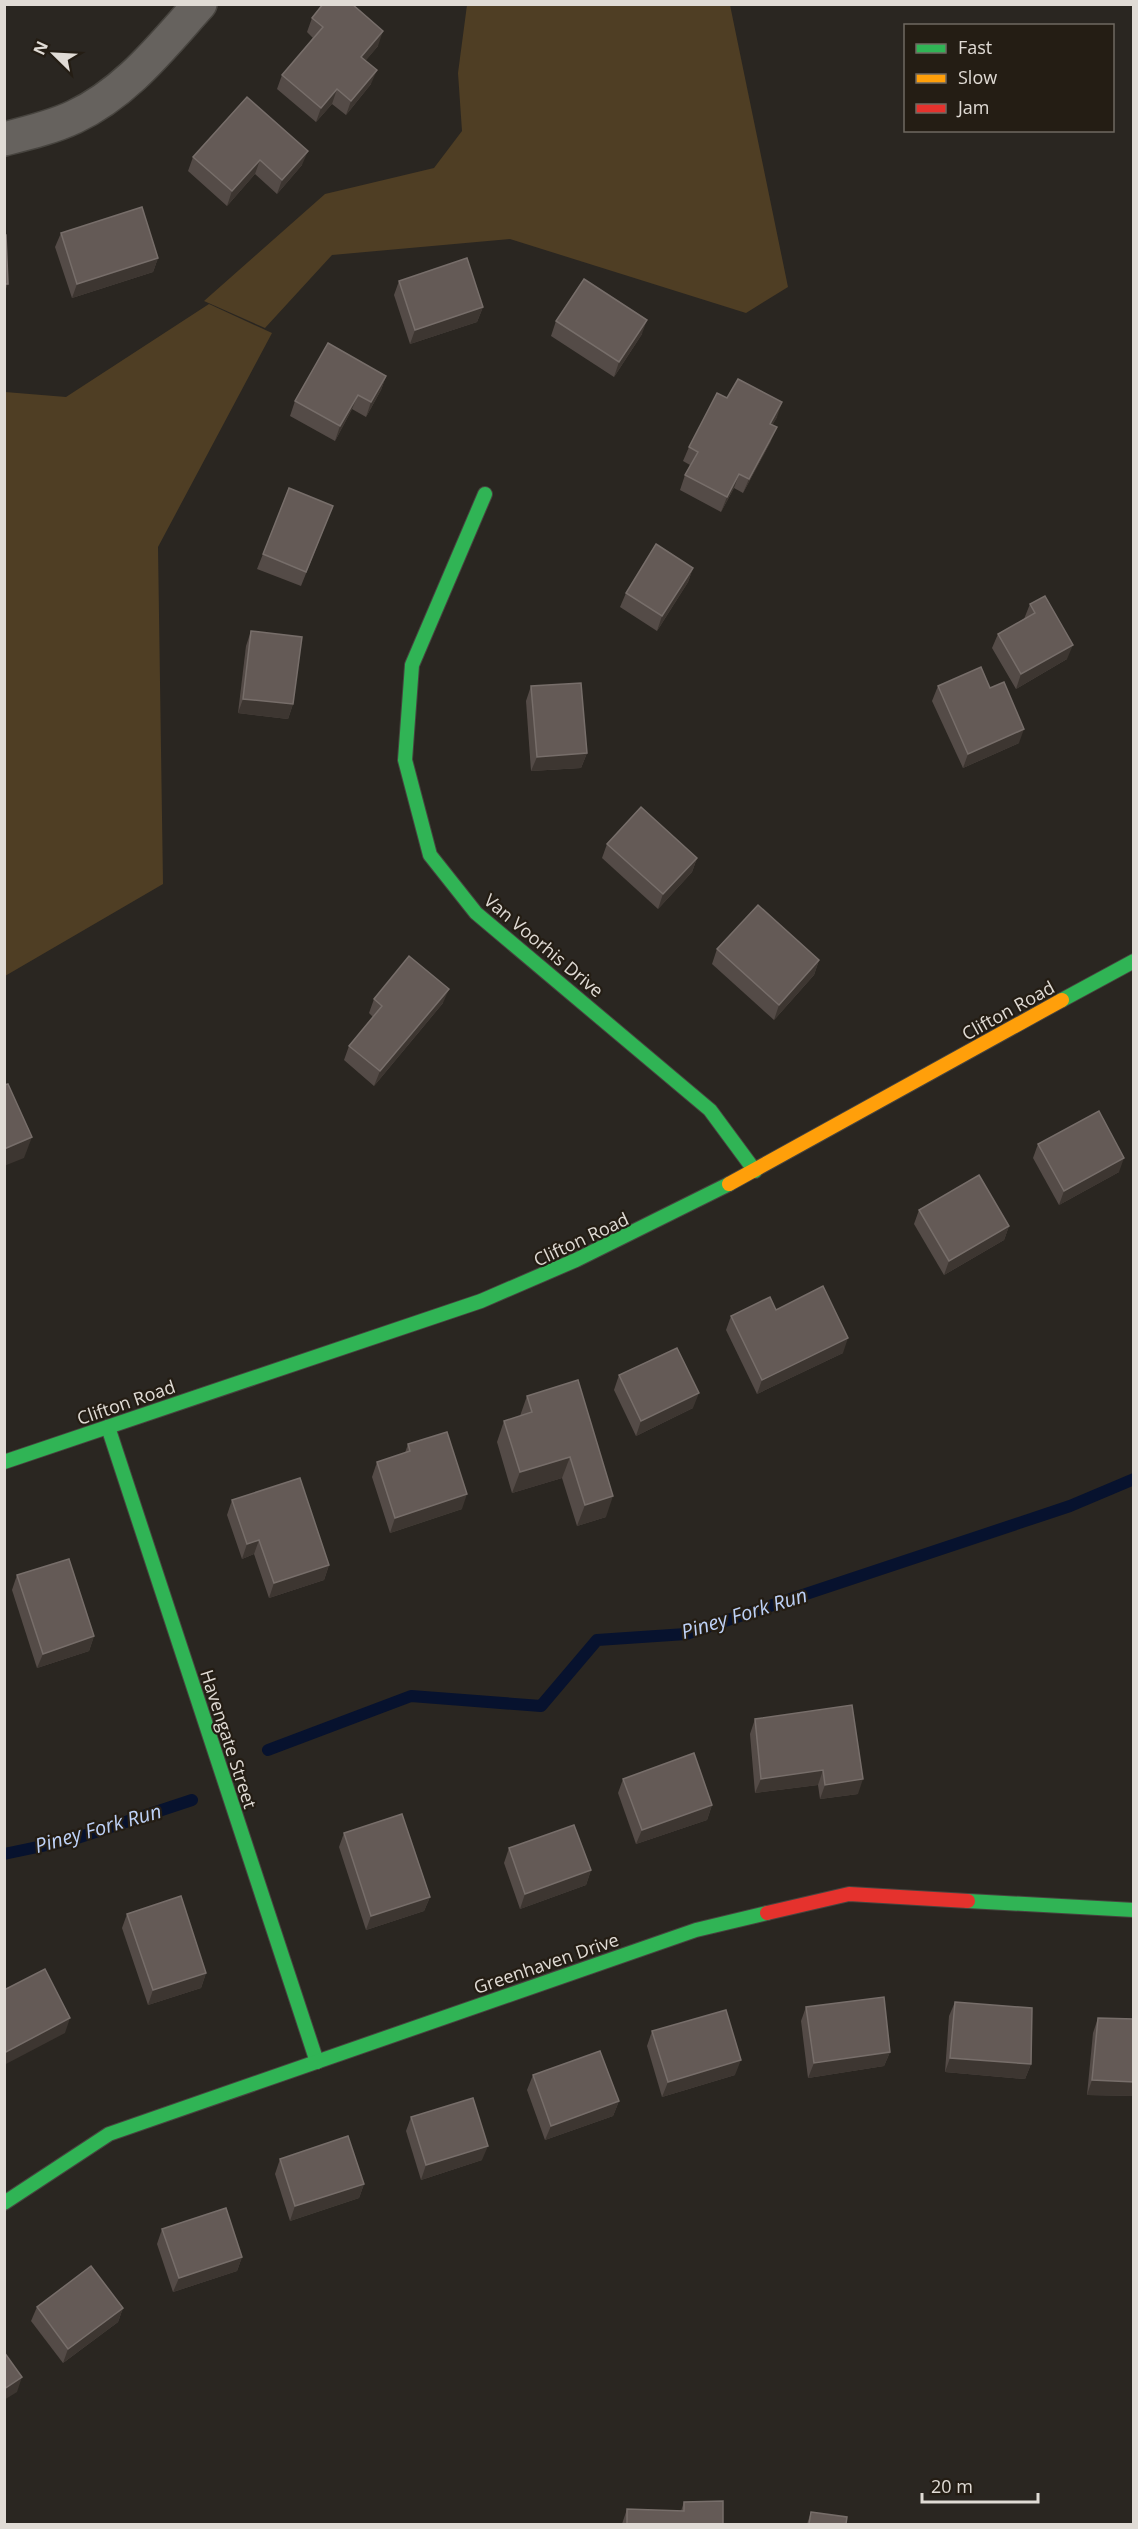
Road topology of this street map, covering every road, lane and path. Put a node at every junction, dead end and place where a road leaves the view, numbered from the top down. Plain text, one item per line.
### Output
1 (200, 4) edge
2 (4, 139) edge
3 (485, 494) dead end
4 (1134, 961) edge
5 (755, 1171) junction
6 (108, 1427) junction
7 (4, 1462) edge
8 (1134, 1910) edge
9 (316, 2062) junction
10 (4, 2203) edge

1 - 2 street
3 - 5 street, Van Voorhis Drive
4 - 5 street, Clifton Road
5 - 6 street, Clifton Road
6 - 7 street, Clifton Road
6 - 9 street, Havengate Street
8 - 9 street, Greenhaven Drive
9 - 10 street, Greenhaven Drive

